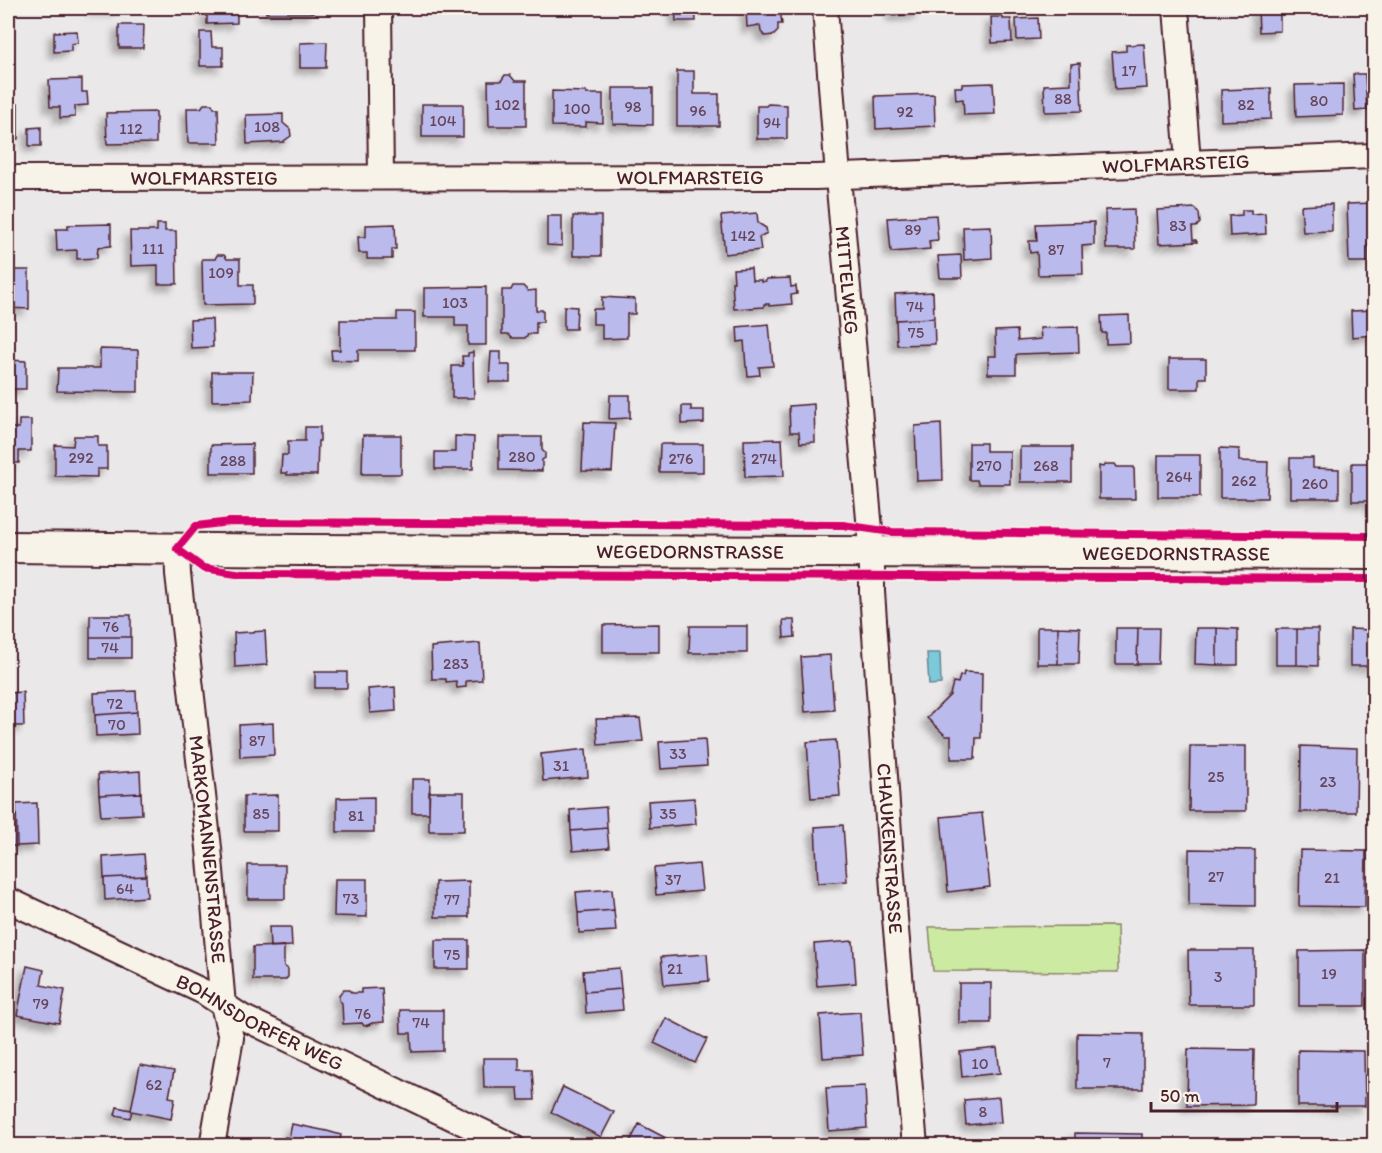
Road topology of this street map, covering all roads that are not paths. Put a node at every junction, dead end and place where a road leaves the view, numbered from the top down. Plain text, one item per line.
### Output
1 (379, 8) edge
2 (825, 8) edge
3 (1176, 8) edge
4 (1374, 156) edge
5 (1188, 162) junction
6 (838, 176) junction
7 (381, 177) junction
8 (8, 178) edge
9 (8, 548) edge
10 (177, 549) junction
11 (873, 552) junction
12 (1374, 554) edge
13 (8, 900) edge
14 (223, 1005) junction
15 (212, 1146) edge
16 (512, 1146) edge
17 (915, 1146) edge

1 - 7 street
2 - 6 street, MITTELWEG
3 - 5 street
4 - 5 street, WOLFMARSTEIG
5 - 6 street, WOLFMARSTEIG
6 - 7 street, WOLFMARSTEIG
6 - 11 street, MITTELWEG
7 - 8 street, WOLFMARSTEIG
9 - 10 street, WEGEDORNSTRASSE
10 - 11 street, WEGEDORNSTRASSE
10 - 14 street, MARKOMANNENSTRASSE
11 - 12 street, WEGEDORNSTRASSE
11 - 17 street, CHAUKENSTRASSE
13 - 14 street, BOHNSDORFER WEG
14 - 15 street, MARKOMANNENSTRASSE
14 - 16 street, BOHNSDORFER WEG

